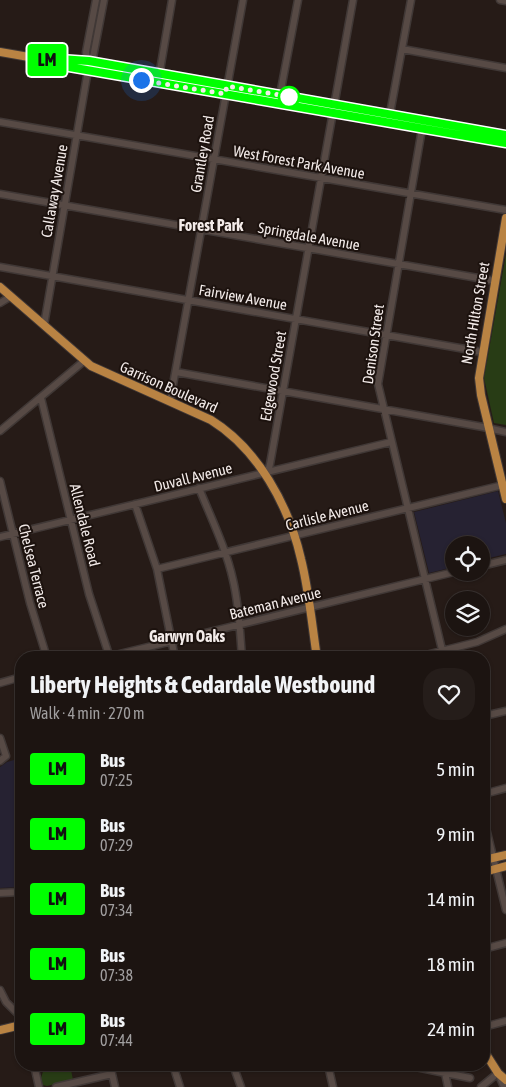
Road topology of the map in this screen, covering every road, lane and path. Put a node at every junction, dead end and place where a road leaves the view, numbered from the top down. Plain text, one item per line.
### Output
1 (96, 0) edge
2 (104, 0) edge
3 (172, 0) edge
4 (242, 0) edge
5 (298, 0) edge
6 (353, 0) edge
7 (411, 0) edge
8 (500, 0) edge
9 (506, 1) edge
10 (402, 49) junction
11 (0, 52) edge
12 (46, 60) junction
13 (89, 61) junction
14 (506, 68) edge
15 (88, 70) junction
16 (158, 78) junction
17 (226, 90) junction
18 (280, 95) junction
19 (278, 104) junction
20 (334, 104) junction
21 (332, 113) junction
22 (389, 118) junction
23 (424, 120) junction
24 (0, 122) edge
25 (423, 128) junction
26 (76, 135) junction
27 (506, 135) edge
28 (506, 142) edge
29 (214, 159) junction
30 (321, 178) junction
31 (0, 194) edge
32 (411, 194) junction
33 (64, 205) junction
34 (506, 210) edge
35 (506, 218) edge
36 (201, 230) junction
37 (308, 248) junction
38 (399, 264) junction
39 (0, 267) edge
40 (52, 276) junction
41 (495, 281) junction
42 (0, 287) edge
43 (10, 296) junction
44 (188, 300) junction
45 (0, 303) edge
46 (296, 319) junction
47 (44, 325) junction
48 (386, 335) junction
49 (482, 352) junction
50 (84, 361) junction
51 (176, 372) junction
52 (283, 391) junction
53 (42, 398) junction
54 (170, 401) junction
55 (383, 410) junction
56 (489, 429) junction
57 (0, 431) edge
58 (506, 432) edge
59 (391, 442) junction
60 (263, 473) junction
61 (0, 481) edge
62 (503, 485) junction
63 (199, 488) junction
64 (506, 498) edge
65 (135, 504) junction
66 (408, 508) junction
67 (71, 520) junction
68 (13, 534) junction
69 (295, 536) junction
70 (0, 537) edge
71 (225, 552) junction
72 (506, 560) edge
73 (490, 564) edge
74 (157, 569) junction
75 (445, 574) edge
76 (425, 579) junction
77 (309, 607) junction
78 (240, 624) junction
79 (506, 630) edge
80 (172, 641) junction
81 (45, 651) edge
82 (106, 651) edge
83 (132, 651) edge
84 (174, 651) edge
85 (242, 651) edge
86 (316, 651) edge
87 (442, 651) edge
88 (452, 651) edge
89 (15, 679) edge
90 (0, 683) edge
91 (506, 711) edge
92 (490, 715) edge
93 (0, 738) edge
94 (0, 761) edge
95 (506, 788) edge
96 (490, 792) edge
97 (490, 845) edge
98 (506, 855) edge
99 (493, 858) junction
100 (490, 859) edge
101 (506, 866) edge
102 (496, 869) junction
103 (490, 870) edge
104 (15, 892) edge
105 (0, 893) edge
106 (506, 910) edge
107 (506, 943) edge
108 (490, 947) edge
109 (0, 990) edge
110 (15, 1011) edge
111 (506, 1021) edge
112 (490, 1025) edge
113 (15, 1026) edge
114 (0, 1030) edge
115 (490, 1061) edge
116 (35, 1071) edge
117 (39, 1071) edge
118 (111, 1071) edge
119 (175, 1071) edge
120 (235, 1071) edge
121 (330, 1071) edge
122 (436, 1071) edge
123 (445, 1073) junction
124 (112, 1074) junction
125 (498, 1074) junction
126 (37, 1078) junction
127 (470, 1078) dead end
128 (506, 1080) edge
129 (39, 1087) edge
130 (56, 1087) edge
131 (115, 1087) edge
132 (180, 1087) edge
133 (240, 1087) edge
134 (334, 1087) edge
135 (448, 1087) edge
136 (481, 1087) edge
137 (504, 1087) edge

1 - 13 street, Callaway Avenue
2 - 13 street, Callaway Avenue
3 - 16 street
4 - 17 street, Grantley Road
5 - 18 street
6 - 20 street, Edgewood Street
7 - 10 street
8 - 9 street
10 - 14 street
10 - 22 street
11 - 12 main road
12 - 13 main road
12 - 15 main road
13 - 15 street, Callaway Avenue
13 - 16 main road
15 - 16 main road
15 - 26 street, Callaway Avenue
16 - 17 main road
17 - 18 main road
17 - 19 main road
17 - 29 street, Grantley Road
18 - 19 street
18 - 20 main road
19 - 21 main road
20 - 21 street, Edgewood Street
20 - 22 main road
21 - 22 main road
21 - 30 street, Edgewood Street
22 - 23 main road
22 - 25 main road
23 - 25 street, Denison Street
23 - 27 main road
24 - 26 street, West Forest Park Avenue
25 - 28 main road
25 - 32 street, Denison Street
26 - 29 street, West Forest Park Avenue
26 - 33 street, Callaway Avenue
29 - 30 street, West Forest Park Avenue
29 - 36 street, Grantley Road
30 - 32 street, West Forest Park Avenue
30 - 37 street, Edgewood Street
31 - 33 street, Springdale Avenue
32 - 34 street, West Forest Park Avenue
32 - 38 street, Denison Street
33 - 36 street, Springdale Avenue
33 - 40 street, Callaway Avenue
35 - 41 main road, North Hilton Street
36 - 37 street, Springdale Avenue
36 - 44 street, Grantley Road
37 - 38 street, Springdale Avenue
37 - 46 street, Edgewood Street
38 - 41 street, Springdale Avenue
38 - 48 street, Denison Street
39 - 40 street, Fairview Avenue
40 - 44 street, Fairview Avenue
40 - 47 street, Callaway Avenue
41 - 49 main road, North Hilton Street
42 - 43 main road, Garrison Boulevard
43 - 45 street
43 - 47 main road, Garrison Boulevard
44 - 46 street, Fairview Avenue
44 - 51 street, Grantley Road
46 - 48 street, Fairview Avenue
46 - 52 street, Edgewood Street
47 - 50 main road, Garrison Boulevard
48 - 49 street, Fairview Avenue
48 - 55 street, Denison Street
49 - 56 main road, North Hilton Street
50 - 53 street
50 - 54 main road, Garrison Boulevard
51 - 52 street
51 - 54 street, Grantley Road
52 - 55 street
52 - 60 street, Edgewood Street
53 - 57 street
53 - 67 street, Allendale Road
54 - 60 main road, Garrison Boulevard
55 - 56 street
55 - 59 street, Denison Street
56 - 58 street
56 - 62 main road, North Hilton Street
59 - 60 street, Duvall Avenue
59 - 66 street, Denison Street
60 - 63 street, Duvall Avenue
60 - 69 main road, Garrison Boulevard
61 - 68 street, Chelsea Terrace
62 - 64 main road, North Hilton Street
62 - 66 street, Carlisle Avenue
63 - 65 street, Duvall Avenue
63 - 71 street
65 - 67 street, Duvall Avenue
65 - 74 street
66 - 69 street, Carlisle Avenue
66 - 76 street, Denison Street
67 - 68 street, Duvall Avenue
67 - 82 street, Allendale Road
68 - 70 street, Duvall Avenue
68 - 81 street, Chelsea Terrace
69 - 71 street, Carlisle Avenue
69 - 77 main road, Garrison Boulevard
71 - 74 street, Carlisle Avenue
71 - 78 street
72 - 73 street
74 - 80 street
75 - 76 street, Bateman Avenue
76 - 77 street, Bateman Avenue
76 - 87 street, Denison Street
77 - 78 street, Bateman Avenue
77 - 86 main road, Garrison Boulevard
78 - 80 street, Bateman Avenue
78 - 85 street
79 - 88 street
80 - 83 street, Bateman Avenue
80 - 84 street
89 - 90 street
91 - 92 street
93 - 94 street
95 - 96 street
97 - 99 street
98 - 99 main road
99 - 100 main road
99 - 102 street
101 - 102 main road
102 - 103 main road
102 - 106 street
104 - 105 street
107 - 108 street
109 - 110 street
111 - 112 street
113 - 114 main road
115 - 125 main road
116 - 126 street
117 - 126 street
118 - 124 street
119 - 132 street
120 - 133 street
121 - 134 street
122 - 123 street
123 - 127 street
123 - 135 street
124 - 130 street
124 - 131 street
125 - 128 main road
125 - 136 street
125 - 137 street
126 - 129 street

